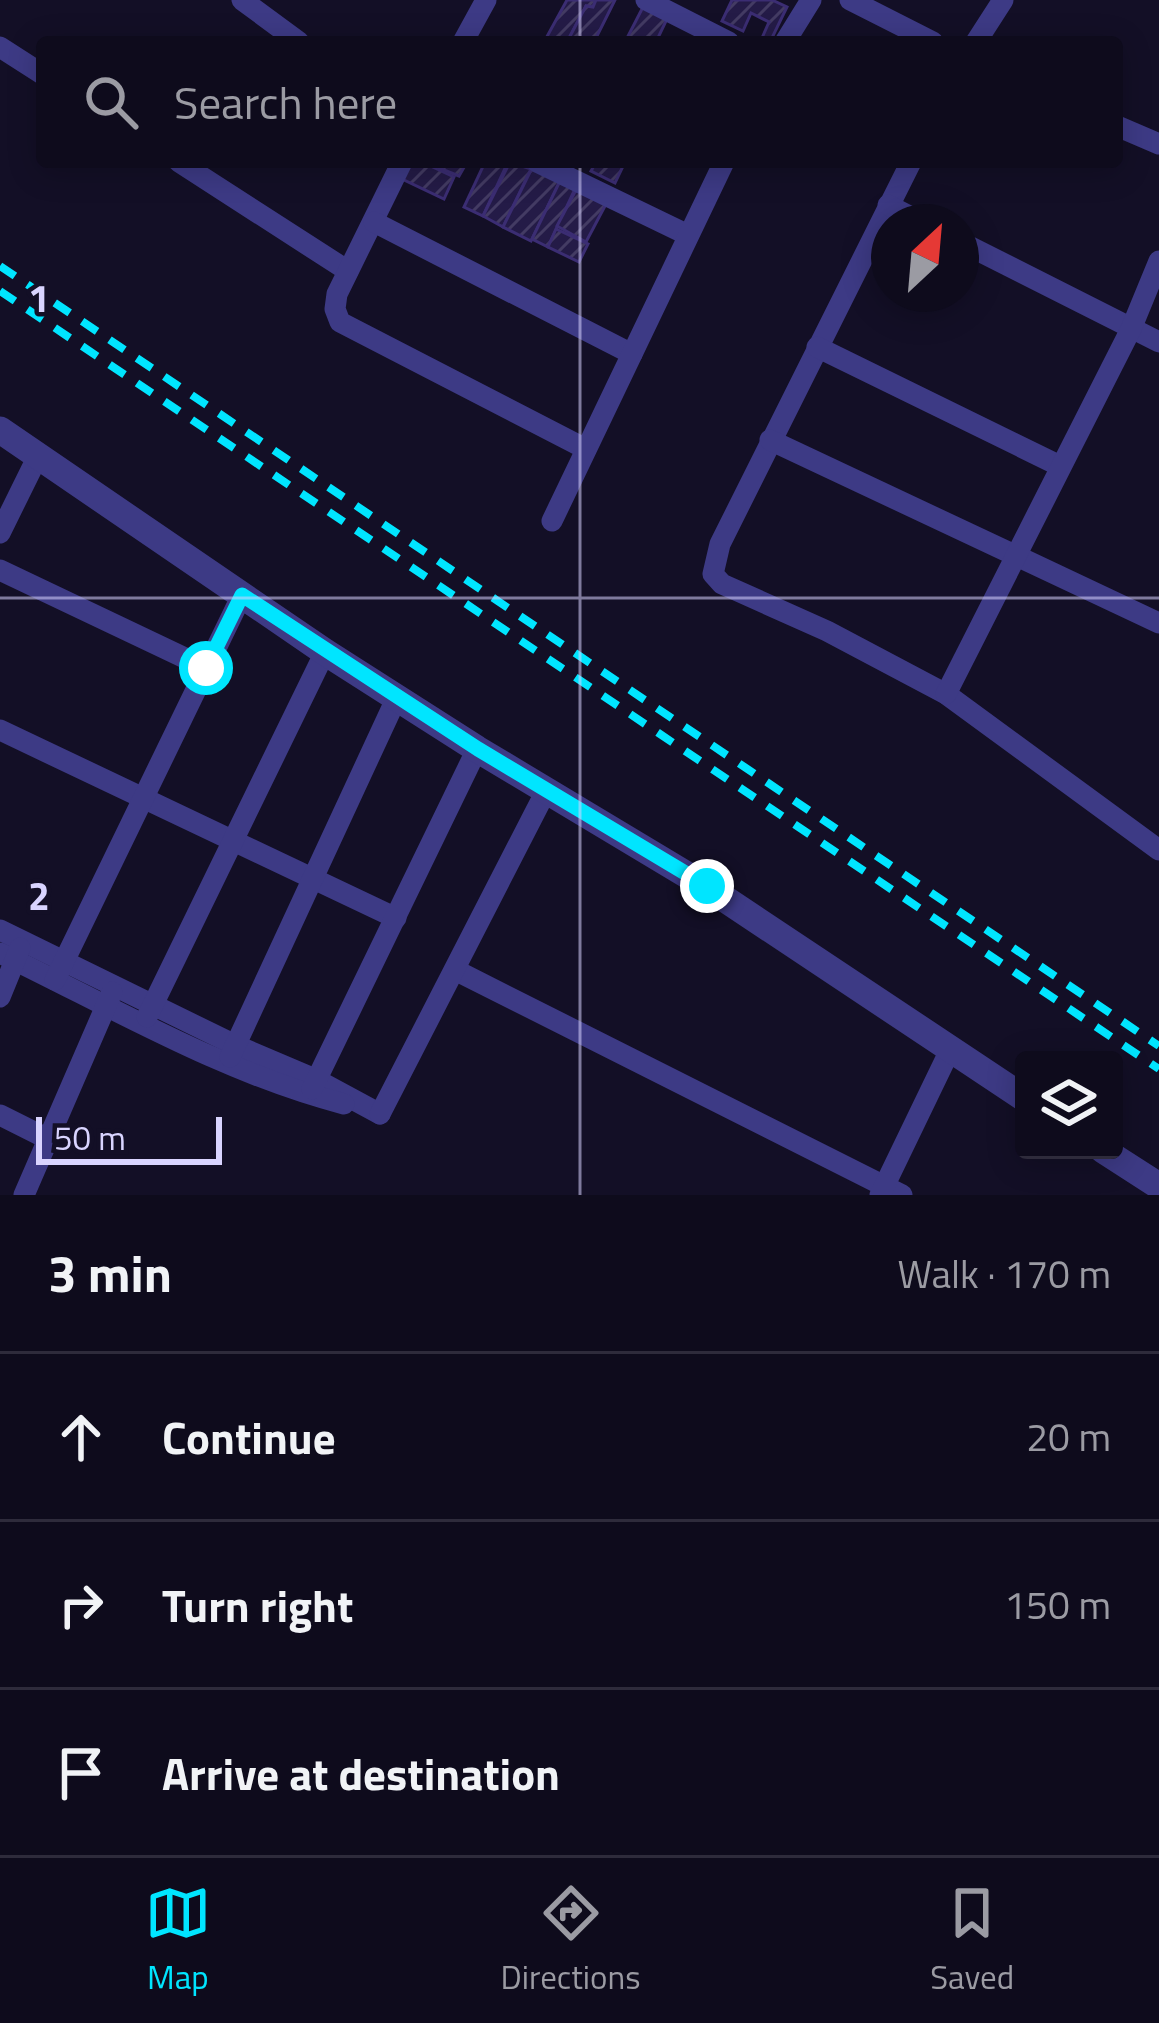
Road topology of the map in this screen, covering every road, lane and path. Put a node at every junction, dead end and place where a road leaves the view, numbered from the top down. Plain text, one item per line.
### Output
1 (242, 0) edge
2 (486, 0) edge
3 (811, 0) edge
4 (850, 0) edge
5 (1003, 0) edge
6 (656, 2) edge
7 (291, 36) edge
8 (467, 36) edge
9 (719, 36) edge
10 (789, 36) edge
11 (921, 36) edge
12 (980, 36) edge
13 (0, 47) edge
14 (36, 70) edge
15 (1123, 129) edge
16 (1159, 144) edge
17 (188, 168) edge
18 (399, 168) edge
19 (549, 168) edge
20 (721, 168) edge
21 (908, 168) edge
22 (889, 204) edge
23 (374, 222) junction
24 (688, 236) junction
25 (871, 239) edge
26 (979, 251) edge
27 (1159, 261) edge
28 (348, 271) junction
29 (1131, 328) junction
30 (1159, 342) edge
31 (817, 347) junction
32 (632, 354) junction
33 (0, 430) edge
34 (770, 440) junction
35 (586, 449) junction
36 (38, 456) junction
37 (1060, 466) junction
38 (551, 521) dead end
39 (0, 533) edge
40 (1016, 553) junction
41 (0, 570) edge
42 (242, 595) junction
43 (1159, 623) edge
44 (326, 652) junction
45 (206, 668) junction
46 (946, 694) junction
47 (397, 697) junction
48 (0, 730) edge
49 (478, 749) junction
50 (547, 789) junction
51 (143, 798) junction
52 (233, 841) junction
53 (1159, 850) edge
54 (313, 878) junction
55 (396, 918) junction
56 (0, 930) edge
57 (12, 952) edge
58 (59, 970) junction
59 (455, 970) junction
60 (110, 996) junction
61 (0, 998) edge
62 (148, 1014) junction
63 (950, 1050) junction
64 (231, 1054) junction
65 (313, 1088) junction
66 (1015, 1092) edge
67 (0, 1115) edge
68 (48, 1139) junction
69 (1117, 1159) edge
70 (1159, 1186) edge
71 (889, 1192) edge
72 (24, 1195) edge

1 - 7 street
2 - 8 street
3 - 10 street
4 - 11 street
5 - 12 street
6 - 9 street
13 - 14 street
15 - 16 street
17 - 28 street
18 - 23 street
19 - 24 street
20 - 24 street
21 - 22 street
23 - 28 street
23 - 32 street
24 - 32 street
25 - 31 street
26 - 29 street
27 - 29 street
28 - 35 street
29 - 30 street
29 - 37 street
31 - 34 street
31 - 37 street
32 - 35 street
33 - 36 street
34 - 40 street
34 - 46 street
35 - 38 street
36 - 39 street
36 - 42 street
37 - 40 street
40 - 43 street
40 - 46 street
41 - 45 street
42 - 44 street
42 - 45 street
44 - 47 street
44 - 52 street
45 - 51 street
46 - 53 street
47 - 49 street
47 - 54 street
48 - 51 street
49 - 50 street
49 - 55 street
50 - 59 street
50 - 63 street
51 - 52 street
51 - 58 street
52 - 54 street
52 - 62 street
54 - 55 street
54 - 64 street
55 - 65 street
56 - 57 street
57 - 58 street
57 - 61 street
58 - 60 street
59 - 65 street
59 - 71 street
60 - 62 street
60 - 68 street
62 - 64 street
63 - 66 street
63 - 71 street
64 - 65 street
67 - 68 street
68 - 72 street
69 - 70 street

